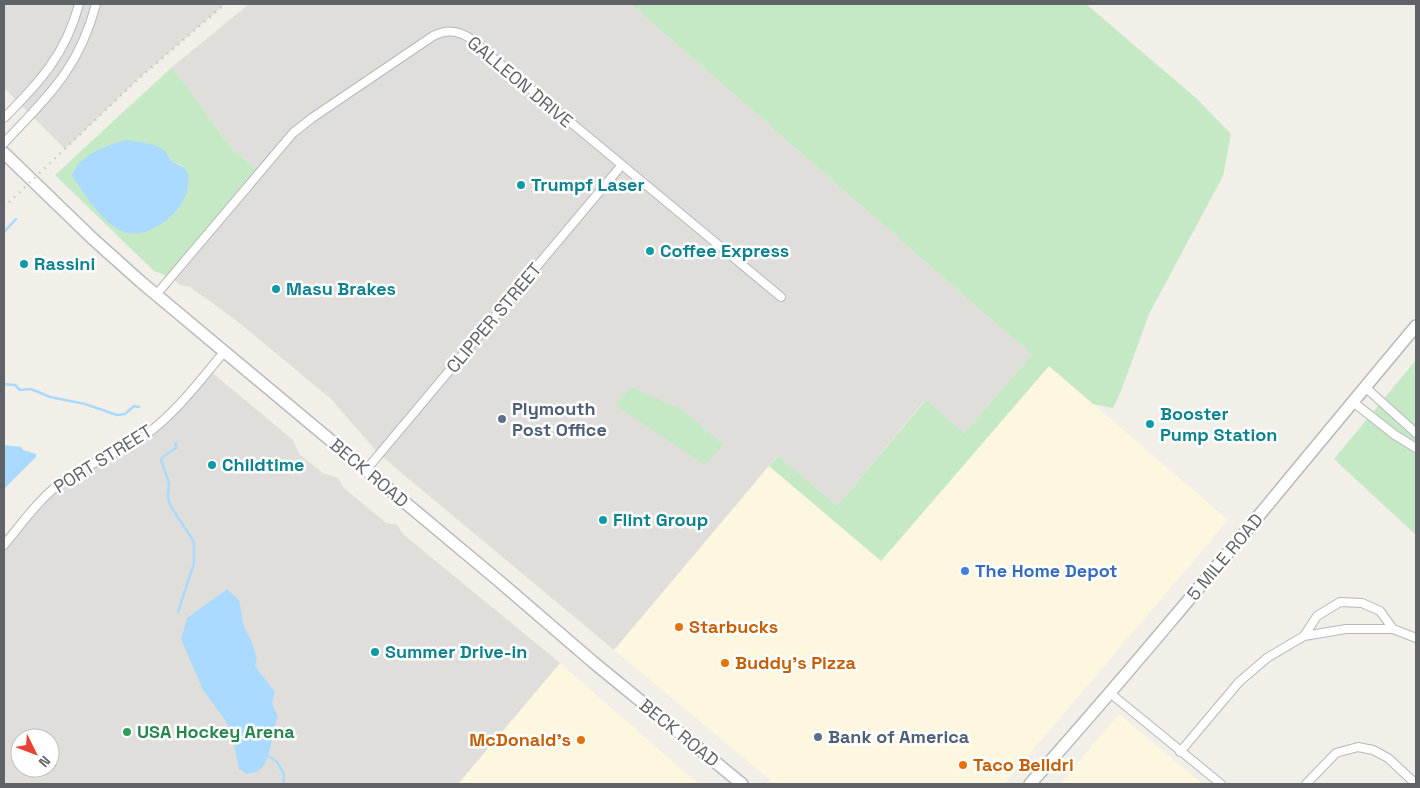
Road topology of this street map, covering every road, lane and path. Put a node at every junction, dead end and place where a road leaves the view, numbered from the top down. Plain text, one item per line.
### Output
1 (79, 4) edge
2 (96, 4) edge
3 (36, 84) junction
4 (49, 95) junction
5 (4, 118) edge
6 (4, 142) edge
7 (4, 153) edge
8 (622, 166) junction
9 (156, 295) junction
10 (781, 297) dead end
11 (1416, 326) edge
12 (224, 352) junction
13 (1365, 387) junction
14 (1353, 402) junction
15 (1416, 433) edge
16 (1416, 448) edge
17 (366, 470) junction
18 (4, 545) edge
19 (1393, 629) junction
20 (1304, 636) junction
21 (1416, 638) edge
22 (1110, 693) junction
23 (1180, 752) junction
24 (742, 784) edge
25 (1030, 784) edge
26 (1221, 784) edge
27 (1306, 784) edge
28 (1416, 784) edge

1 - 3 street
2 - 4 street
3 - 4 street
3 - 5 street
4 - 6 street
7 - 9 main road, BECK ROAD
8 - 9 street, GALLEON DRIVE
8 - 10 street, GALLEON DRIVE
8 - 17 street, CLIPPER STREET
9 - 12 main road, BECK ROAD
11 - 13 main road, 5 MILE ROAD
12 - 17 main road, BECK ROAD
12 - 18 street, PORT STREET
13 - 14 main road, 5 MILE ROAD
13 - 15 street
14 - 16 street
14 - 22 main road, 5 MILE ROAD
17 - 24 main road, BECK ROAD
19 - 20 street
19 - 20 street
19 - 21 street
20 - 23 street
22 - 23 street
22 - 25 main road, 5 MILE ROAD
23 - 26 street
27 - 28 street

